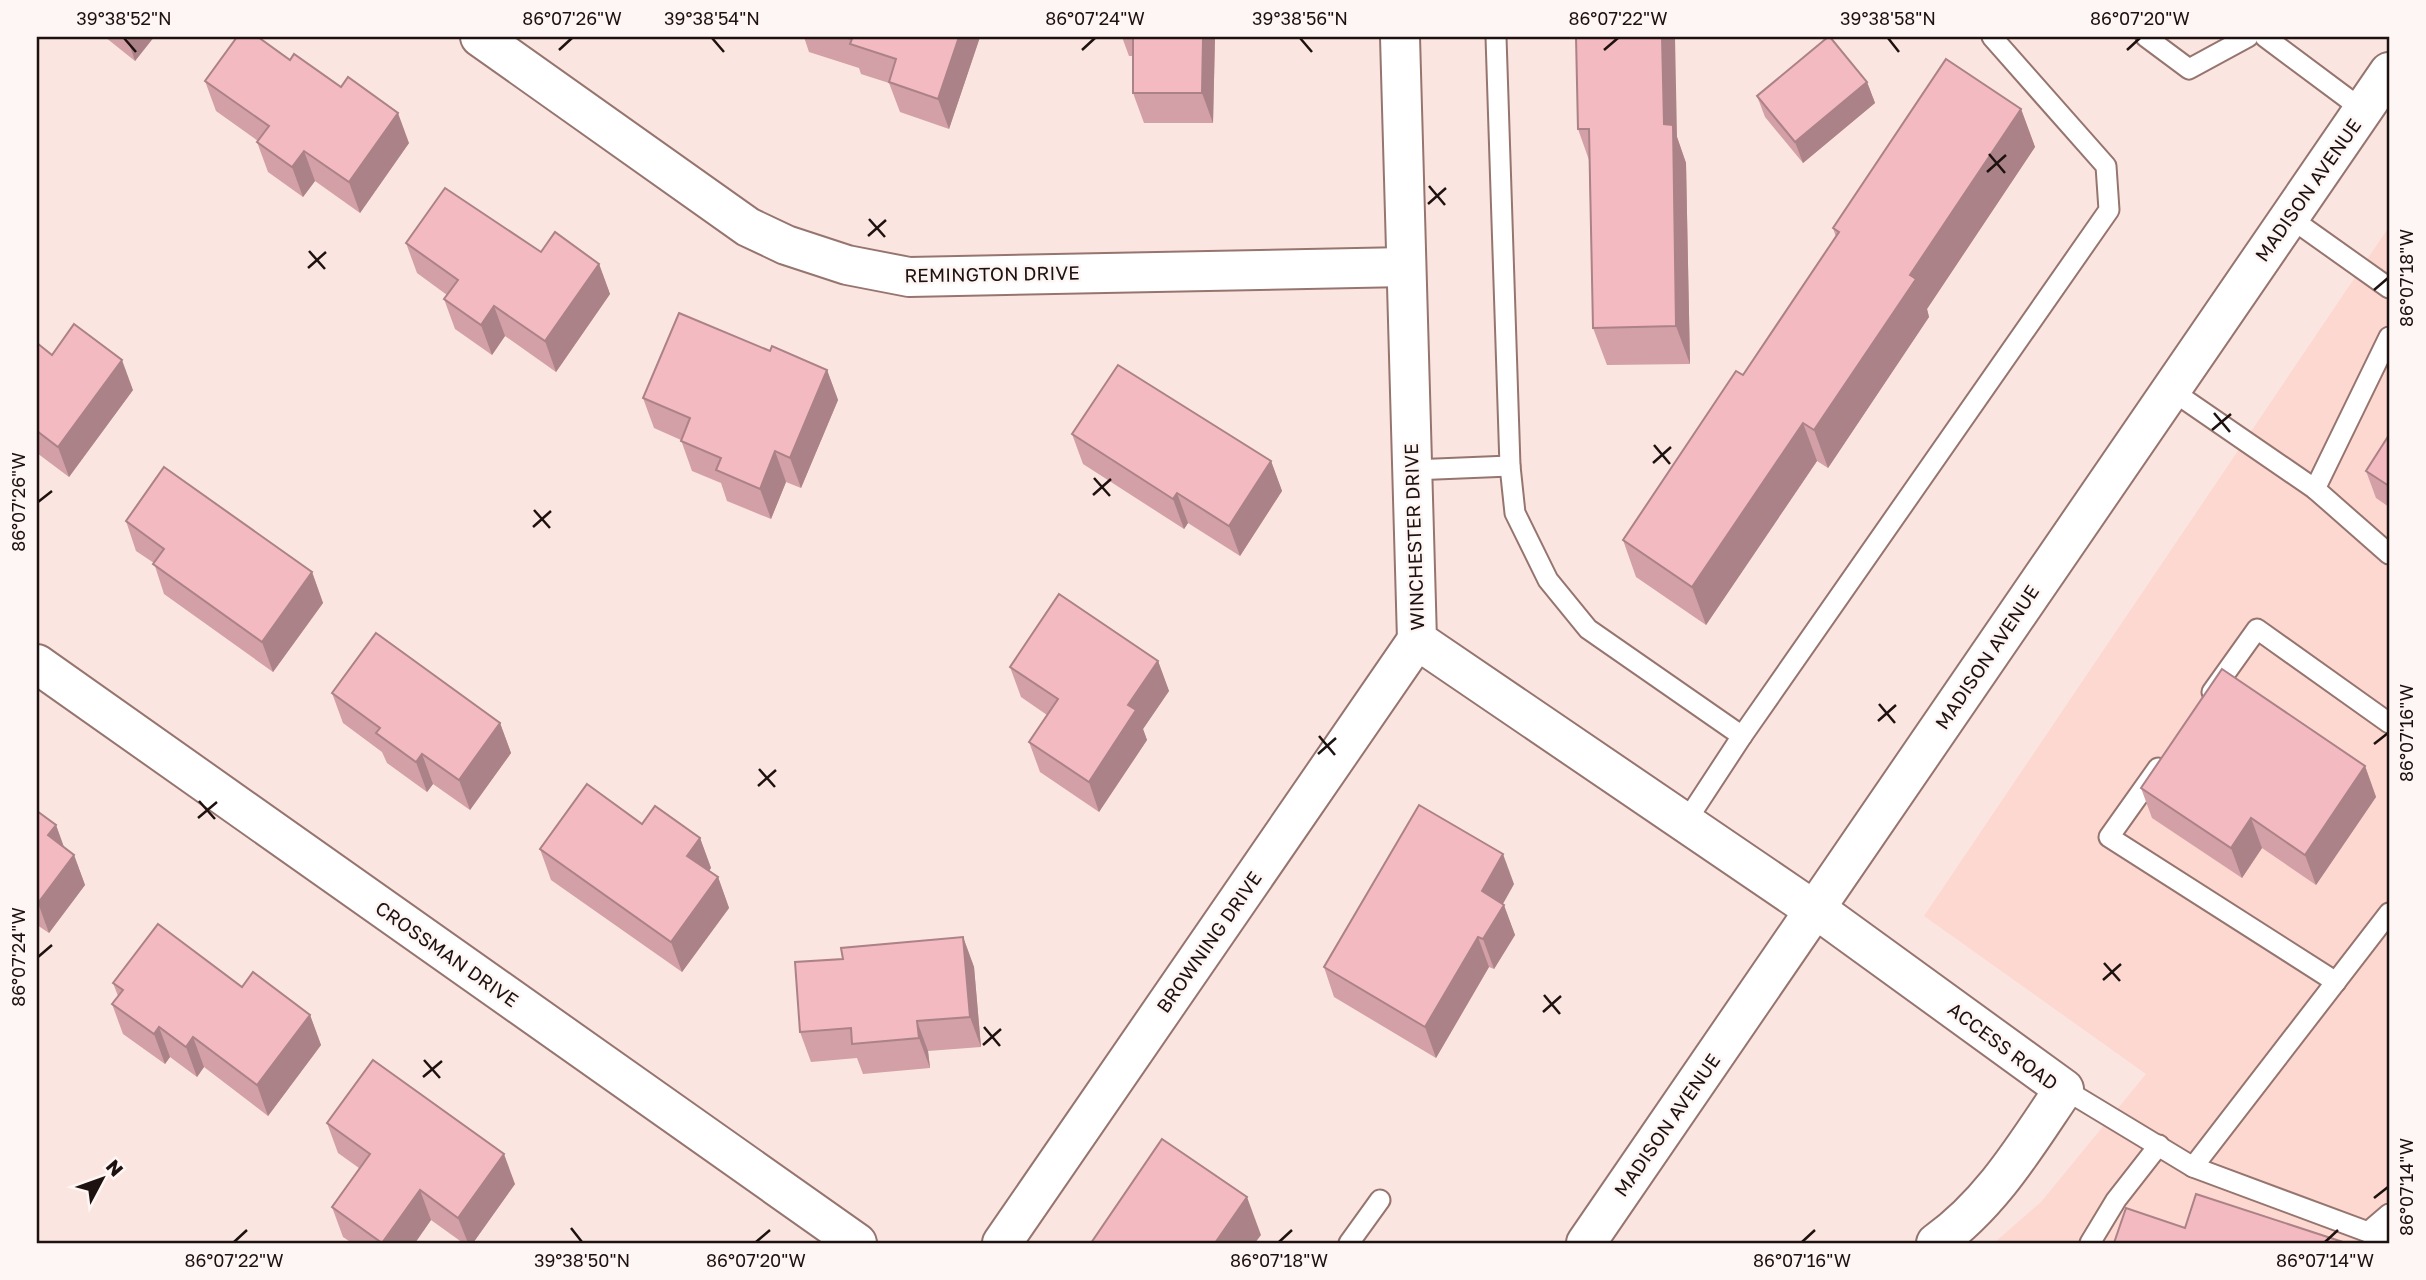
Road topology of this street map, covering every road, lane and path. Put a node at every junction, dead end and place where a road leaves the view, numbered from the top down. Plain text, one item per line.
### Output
1 (480, 37) edge
2 (1400, 37) edge
3 (1496, 37) edge
4 (1992, 37) edge
5 (2146, 37) edge
6 (2248, 37) edge
7 (2265, 37) edge
8 (2389, 72) edge
9 (2363, 110) junction
10 (2289, 217) junction
11 (1406, 267) junction
12 (2389, 288) edge
13 (2389, 337) edge
14 (2171, 390) junction
15 (1510, 466) junction
16 (1412, 470) junction
17 (2315, 489) junction
18 (2389, 554) edge
19 (1417, 640) junction
20 (37, 664) edge
21 (2202, 705) edge
22 (2389, 723) edge
23 (1742, 736) junction
24 (2171, 749) edge
25 (1685, 823) junction
26 (1816, 909) junction
27 (2389, 913) edge
28 (2336, 982) junction
29 (2064, 1089) junction
30 (2158, 1145) junction
31 (2193, 1167) junction
32 (1380, 1200) dead end
33 (2389, 1214) edge
34 (2368, 1232) junction
35 (2389, 1239) edge
36 (857, 1243) edge
37 (1002, 1243) edge
38 (1349, 1243) edge
39 (1586, 1243) edge
40 (1936, 1243) edge
41 (2090, 1243) edge

1 - 11 street, REMINGTON DRIVE
2 - 11 street, WINCHESTER DRIVE
3 - 15 lane
4 - 23 lane
5 - 6 lane
7 - 9 lane
8 - 9 street, MADISON AVENUE
9 - 10 street, MADISON AVENUE
10 - 12 lane
10 - 14 street, MADISON AVENUE
11 - 16 street, WINCHESTER DRIVE
13 - 17 lane
14 - 17 lane
14 - 26 street, MADISON AVENUE
15 - 16 lane
15 - 23 lane
16 - 19 street, WINCHESTER DRIVE
17 - 18 lane
19 - 25 street, WINCHESTER DRIVE
19 - 37 street, BROWNING DRIVE
20 - 36 street, CROSSMAN DRIVE
21 - 22 lane
23 - 25 lane
24 - 28 lane
25 - 26 street, WINCHESTER DRIVE
26 - 29 street, ACCESS ROAD
26 - 39 street, MADISON AVENUE
27 - 28 lane
28 - 31 lane
29 - 30 lane
29 - 40 street, ACCESS ROAD
30 - 31 lane
30 - 41 lane
31 - 34 lane
32 - 38 lane
33 - 34 lane
34 - 35 lane

